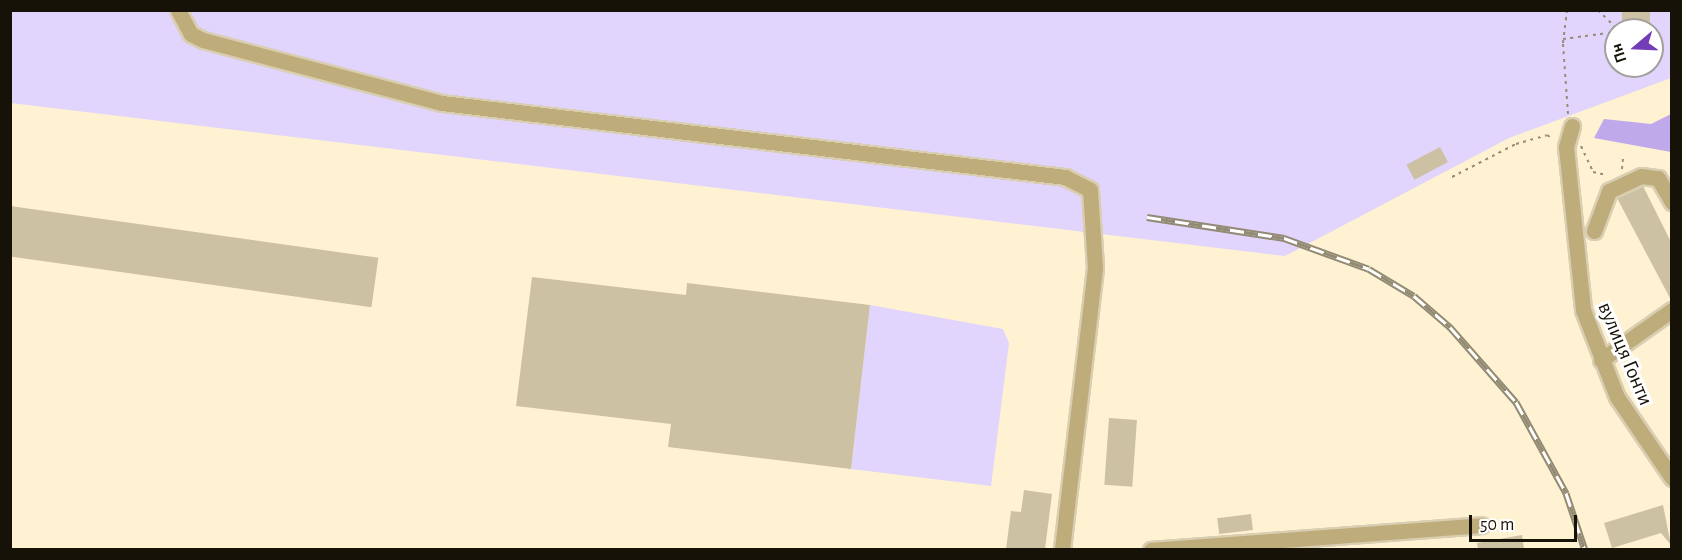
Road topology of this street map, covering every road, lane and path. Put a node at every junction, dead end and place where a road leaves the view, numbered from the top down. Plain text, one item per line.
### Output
1 (178, 10) edge
2 (1567, 10) edge
3 (1604, 33) edge
4 (1563, 39) junction
5 (1572, 126) junction
6 (1566, 147) junction
7 (1623, 157) dead end
8 (1452, 177) dead end
9 (1627, 178) junction
10 (1671, 202) edge
11 (1594, 231) dead end
12 (1671, 310) edge
13 (1601, 360) junction
14 (1671, 478) edge
15 (1481, 525) dead end
16 (1062, 549) edge
17 (1151, 549) edge

1 - 16 street
2 - 4 path
3 - 4 path
4 - 5 path
5 - 6 street, вулиця Гонти
5 - 9 path
6 - 8 path
6 - 13 street, вулиця Гонти
7 - 9 path
9 - 10 street
9 - 11 street
12 - 13 street
13 - 14 street, вулиця Гонти
15 - 17 street

